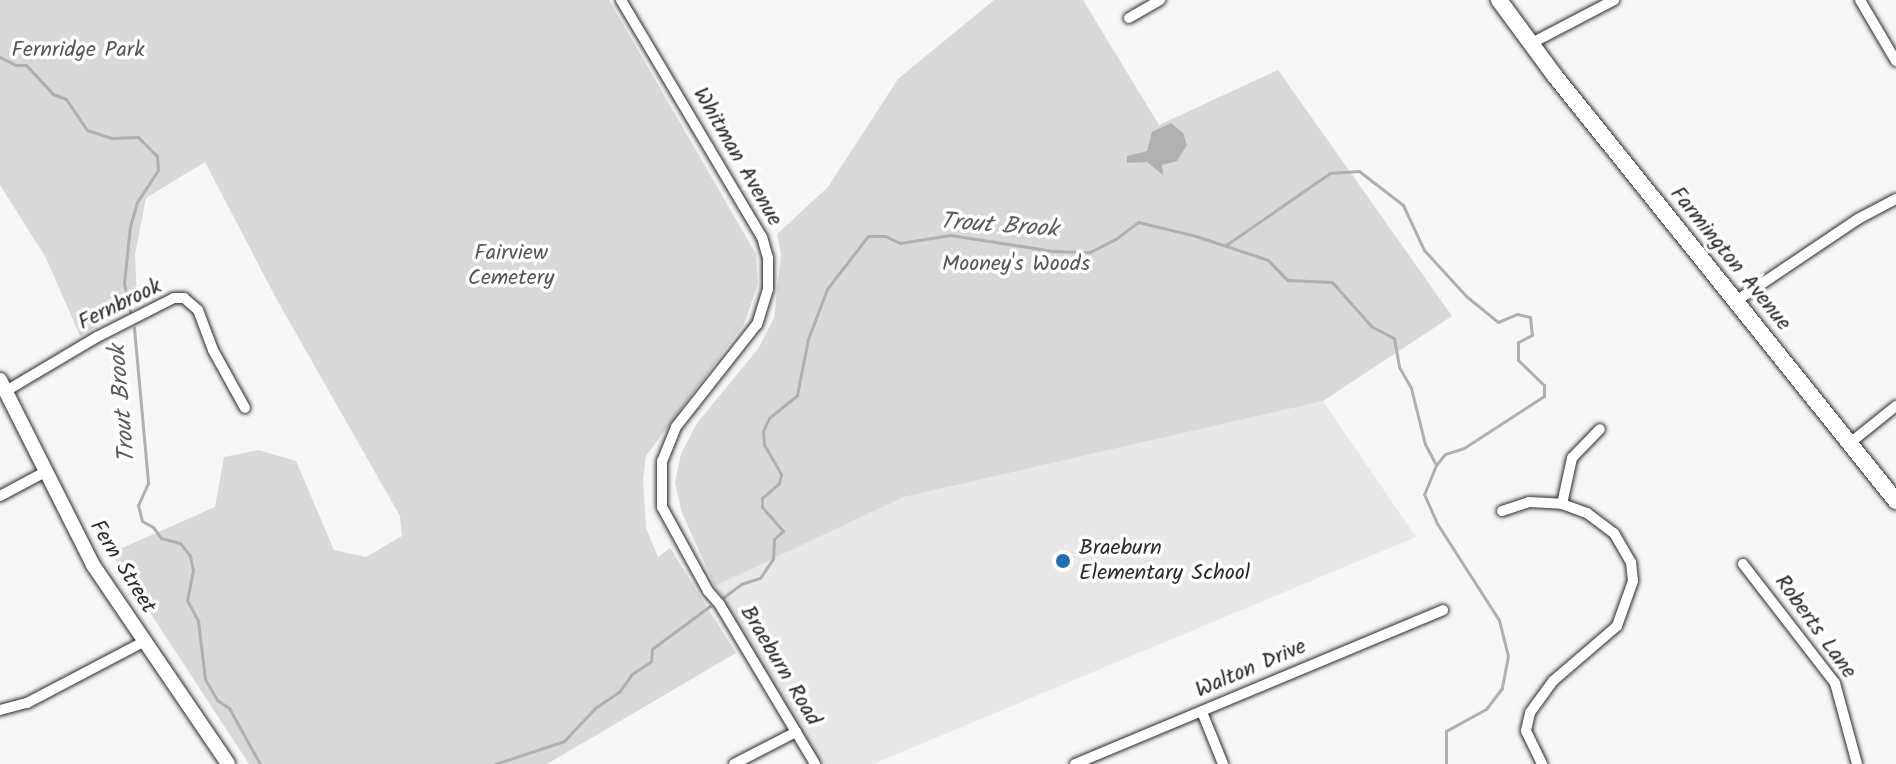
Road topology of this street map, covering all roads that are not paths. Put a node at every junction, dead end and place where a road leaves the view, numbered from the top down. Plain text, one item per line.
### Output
1 (621, 0) edge
2 (1160, 0) edge
3 (1488, 0) edge
4 (1499, 0) edge
5 (1614, 0) edge
6 (1860, 0) edge
7 (1129, 18) dead end
8 (1530, 44) junction
9 (1896, 61) edge
10 (1896, 199) edge
11 (1736, 301) junction
12 (3, 386) edge
13 (1896, 406) edge
14 (245, 408) dead end
15 (1600, 429) dead end
16 (1850, 443) junction
17 (45, 472) junction
18 (0, 496) edge
19 (1896, 501) edge
20 (1562, 504) junction
21 (1502, 511) dead end
22 (1743, 564) dead end
23 (708, 591) joint
24 (1443, 610) dead end
25 (143, 642) junction
26 (0, 710) edge
27 (1202, 712) junction
28 (796, 732) junction
29 (228, 764) edge
30 (734, 764) edge
31 (815, 764) edge
32 (1075, 764) edge
33 (1223, 764) edge
34 (1542, 764) edge
35 (1857, 764) edge

1 - 23 street, Whitman Avenue
2 - 7 street
3 - 8 main road, Farmington Avenue
4 - 8 main road, Farmington Avenue
5 - 8 street
6 - 9 street
8 - 11 main road, Farmington Avenue
10 - 11 street
11 - 16 main road, Farmington Avenue
12 - 14 street, Fernbrook
12 - 17 street, Fern Street
13 - 16 street
15 - 20 street
16 - 19 main road, Farmington Avenue
17 - 18 street
17 - 25 street, Fern Street
20 - 21 street
20 - 34 street
22 - 35 street, Roberts Lane
23 - 28 street, Braeburn Road
24 - 27 street, Walton Drive
25 - 26 street
25 - 29 street, Fern Street
27 - 32 street, Walton Drive
27 - 33 street
28 - 30 street
28 - 31 street, Braeburn Road

